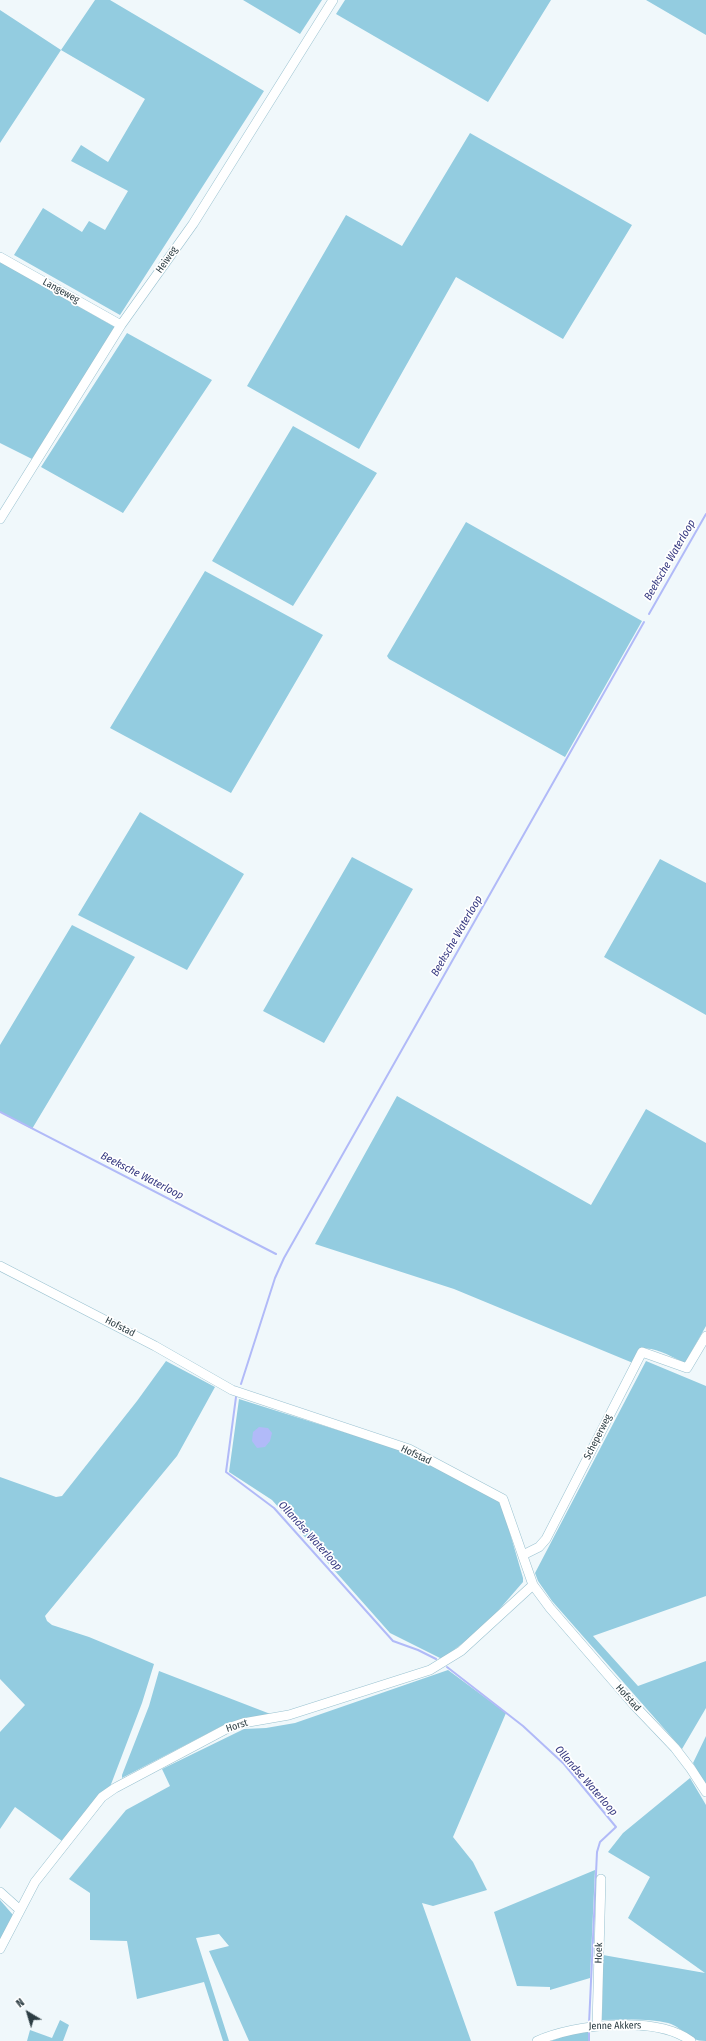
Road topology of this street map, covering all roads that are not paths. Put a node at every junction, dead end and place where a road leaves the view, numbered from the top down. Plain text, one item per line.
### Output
1 (332, 0) edge
2 (0, 257) edge
3 (121, 325) junction
4 (0, 519) edge
5 (0, 1266) edge
6 (706, 1336) edge
7 (523, 1555) junction
8 (533, 1585) junction
9 (706, 1792) edge
10 (601, 1879) dead end
11 (0, 1892) edge
12 (20, 1910) junction
13 (0, 1949) edge
14 (591, 2027) junction
15 (537, 2041) edge
16 (691, 2041) edge

1 - 3 street, Heiweg
2 - 3 street, Langeweg
3 - 4 street, Heiweg
5 - 7 street, Hofstad
6 - 7 street, Scheperweg
7 - 8 street, Hofstad
8 - 9 street, Hofstad
8 - 12 street, Horst
10 - 14 street, Hoek
11 - 12 street
12 - 13 street, Horst
14 - 15 street, Jenne Akkers
14 - 16 street, Jenne Akkers

